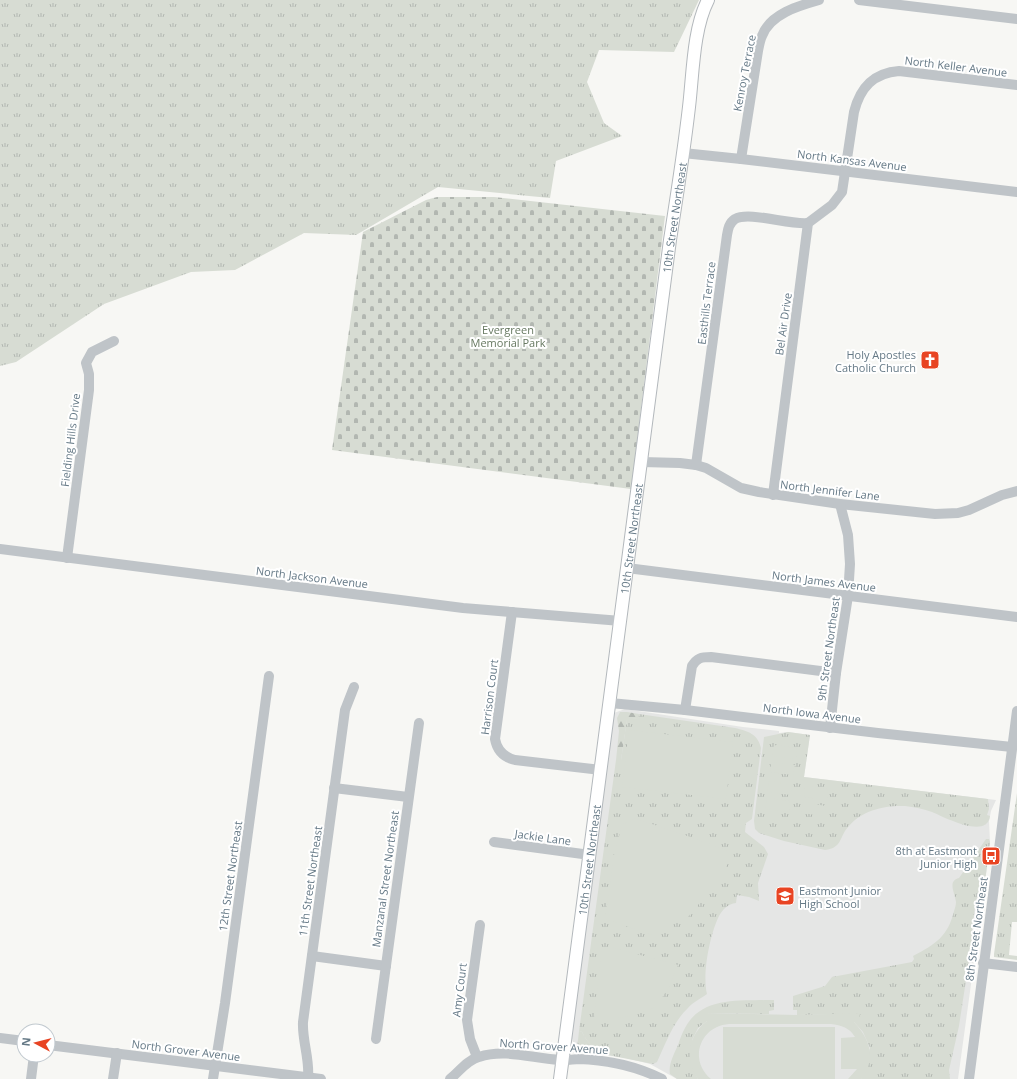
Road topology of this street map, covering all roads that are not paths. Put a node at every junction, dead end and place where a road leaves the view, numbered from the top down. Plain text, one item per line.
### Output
1 (708, 0) edge
2 (819, 0) edge
3 (859, 0) edge
4 (1017, 19) edge
5 (1017, 86) edge
6 (683, 153) junction
7 (741, 159) junction
8 (846, 172) junction
9 (1017, 192) edge
10 (808, 223) junction
11 (114, 341) dead end
12 (642, 462) junction
13 (696, 465) junction
14 (1017, 491) edge
15 (774, 494) junction
16 (840, 504) junction
17 (0, 549) edge
18 (67, 558) junction
19 (627, 568) junction
20 (848, 596) junction
21 (512, 612) junction
22 (1017, 617) edge
23 (621, 621) junction
24 (836, 673) junction
25 (269, 676) dead end
26 (354, 688) dead end
27 (610, 703) junction
28 (685, 710) junction
29 (1017, 711) edge
30 (419, 723) dead end
31 (830, 728) junction
32 (1012, 747) junction
33 (601, 770) junction
34 (334, 788) junction
35 (408, 797) junction
36 (494, 842) dead end
37 (590, 855) junction
38 (480, 925) dead end
39 (312, 956) junction
40 (983, 963) junction
41 (386, 966) junction
42 (1017, 967) edge
43 (0, 1038) edge
44 (376, 1039) dead end
45 (16, 1041) edge
46 (56, 1046) edge
47 (117, 1053) junction
48 (477, 1057) junction
49 (562, 1060) junction
50 (33, 1063) edge
51 (214, 1065) junction
52 (308, 1078) edge
53 (31, 1079) edge
54 (114, 1079) edge
55 (212, 1079) edge
56 (321, 1079) edge
57 (450, 1079) edge
58 (560, 1079) edge
59 (662, 1079) edge
60 (969, 1079) edge

1 - 6 main road, 10th Street Northeast
2 - 7 street, Kenroy Terrace
3 - 4 street
5 - 8 street, North Keller Avenue
6 - 7 street, North Kansas Avenue
6 - 12 main road, 10th Street Northeast
7 - 8 street, North Kansas Avenue
8 - 9 street, North Kansas Avenue
8 - 10 street
10 - 13 street, Easthills Terrace
10 - 15 street, Bel Air Drive
11 - 18 street, Fielding Hills Drive
12 - 13 street, North Jennifer Lane
12 - 19 main road, 10th Street Northeast
13 - 15 street, North Jennifer Lane
14 - 16 street, North Jennifer Lane
15 - 16 street, North Jennifer Lane
16 - 20 street, 9th Street Northeast
17 - 18 street, North Jackson Avenue
18 - 21 street, North Jackson Avenue
19 - 20 street, North James Avenue
19 - 23 main road, 10th Street Northeast
20 - 22 street, North James Avenue
20 - 24 street, 9th Street Northeast
21 - 23 street, North Jackson Avenue
21 - 33 street, Harrison Court
23 - 27 main road, 10th Street Northeast
24 - 28 street
24 - 31 street, 9th Street Northeast
25 - 51 street, 12th Street Northeast
26 - 34 street, 11th Street Northeast
27 - 28 street, North Iowa Avenue
27 - 33 main road, 10th Street Northeast
28 - 31 street, North Iowa Avenue
29 - 32 street, 8th Street Northeast
30 - 35 street, Manzanal Street Northeast
31 - 32 street, North Iowa Avenue
32 - 40 street, 8th Street Northeast
33 - 37 main road, 10th Street Northeast
34 - 35 street
34 - 39 street, 11th Street Northeast
35 - 41 street, Manzanal Street Northeast
36 - 37 street, Jackie Lane
37 - 49 main road, 10th Street Northeast
38 - 48 street, Amy Court
39 - 41 street
39 - 52 street, 11th Street Northeast
40 - 42 street
40 - 60 street, 8th Street Northeast
41 - 44 street, Manzanal Street Northeast
43 - 45 street
46 - 47 street, North Grover Avenue
47 - 51 street, North Grover Avenue
47 - 54 street
48 - 49 street, North Grover Avenue
48 - 57 street, North Grover Avenue
49 - 58 main road, 10th Street Northeast
49 - 59 street, North Grover Avenue
50 - 53 street
51 - 52 street, North Grover Avenue
51 - 55 street, 12th Street Northeast
52 - 56 street, North Grover Avenue

